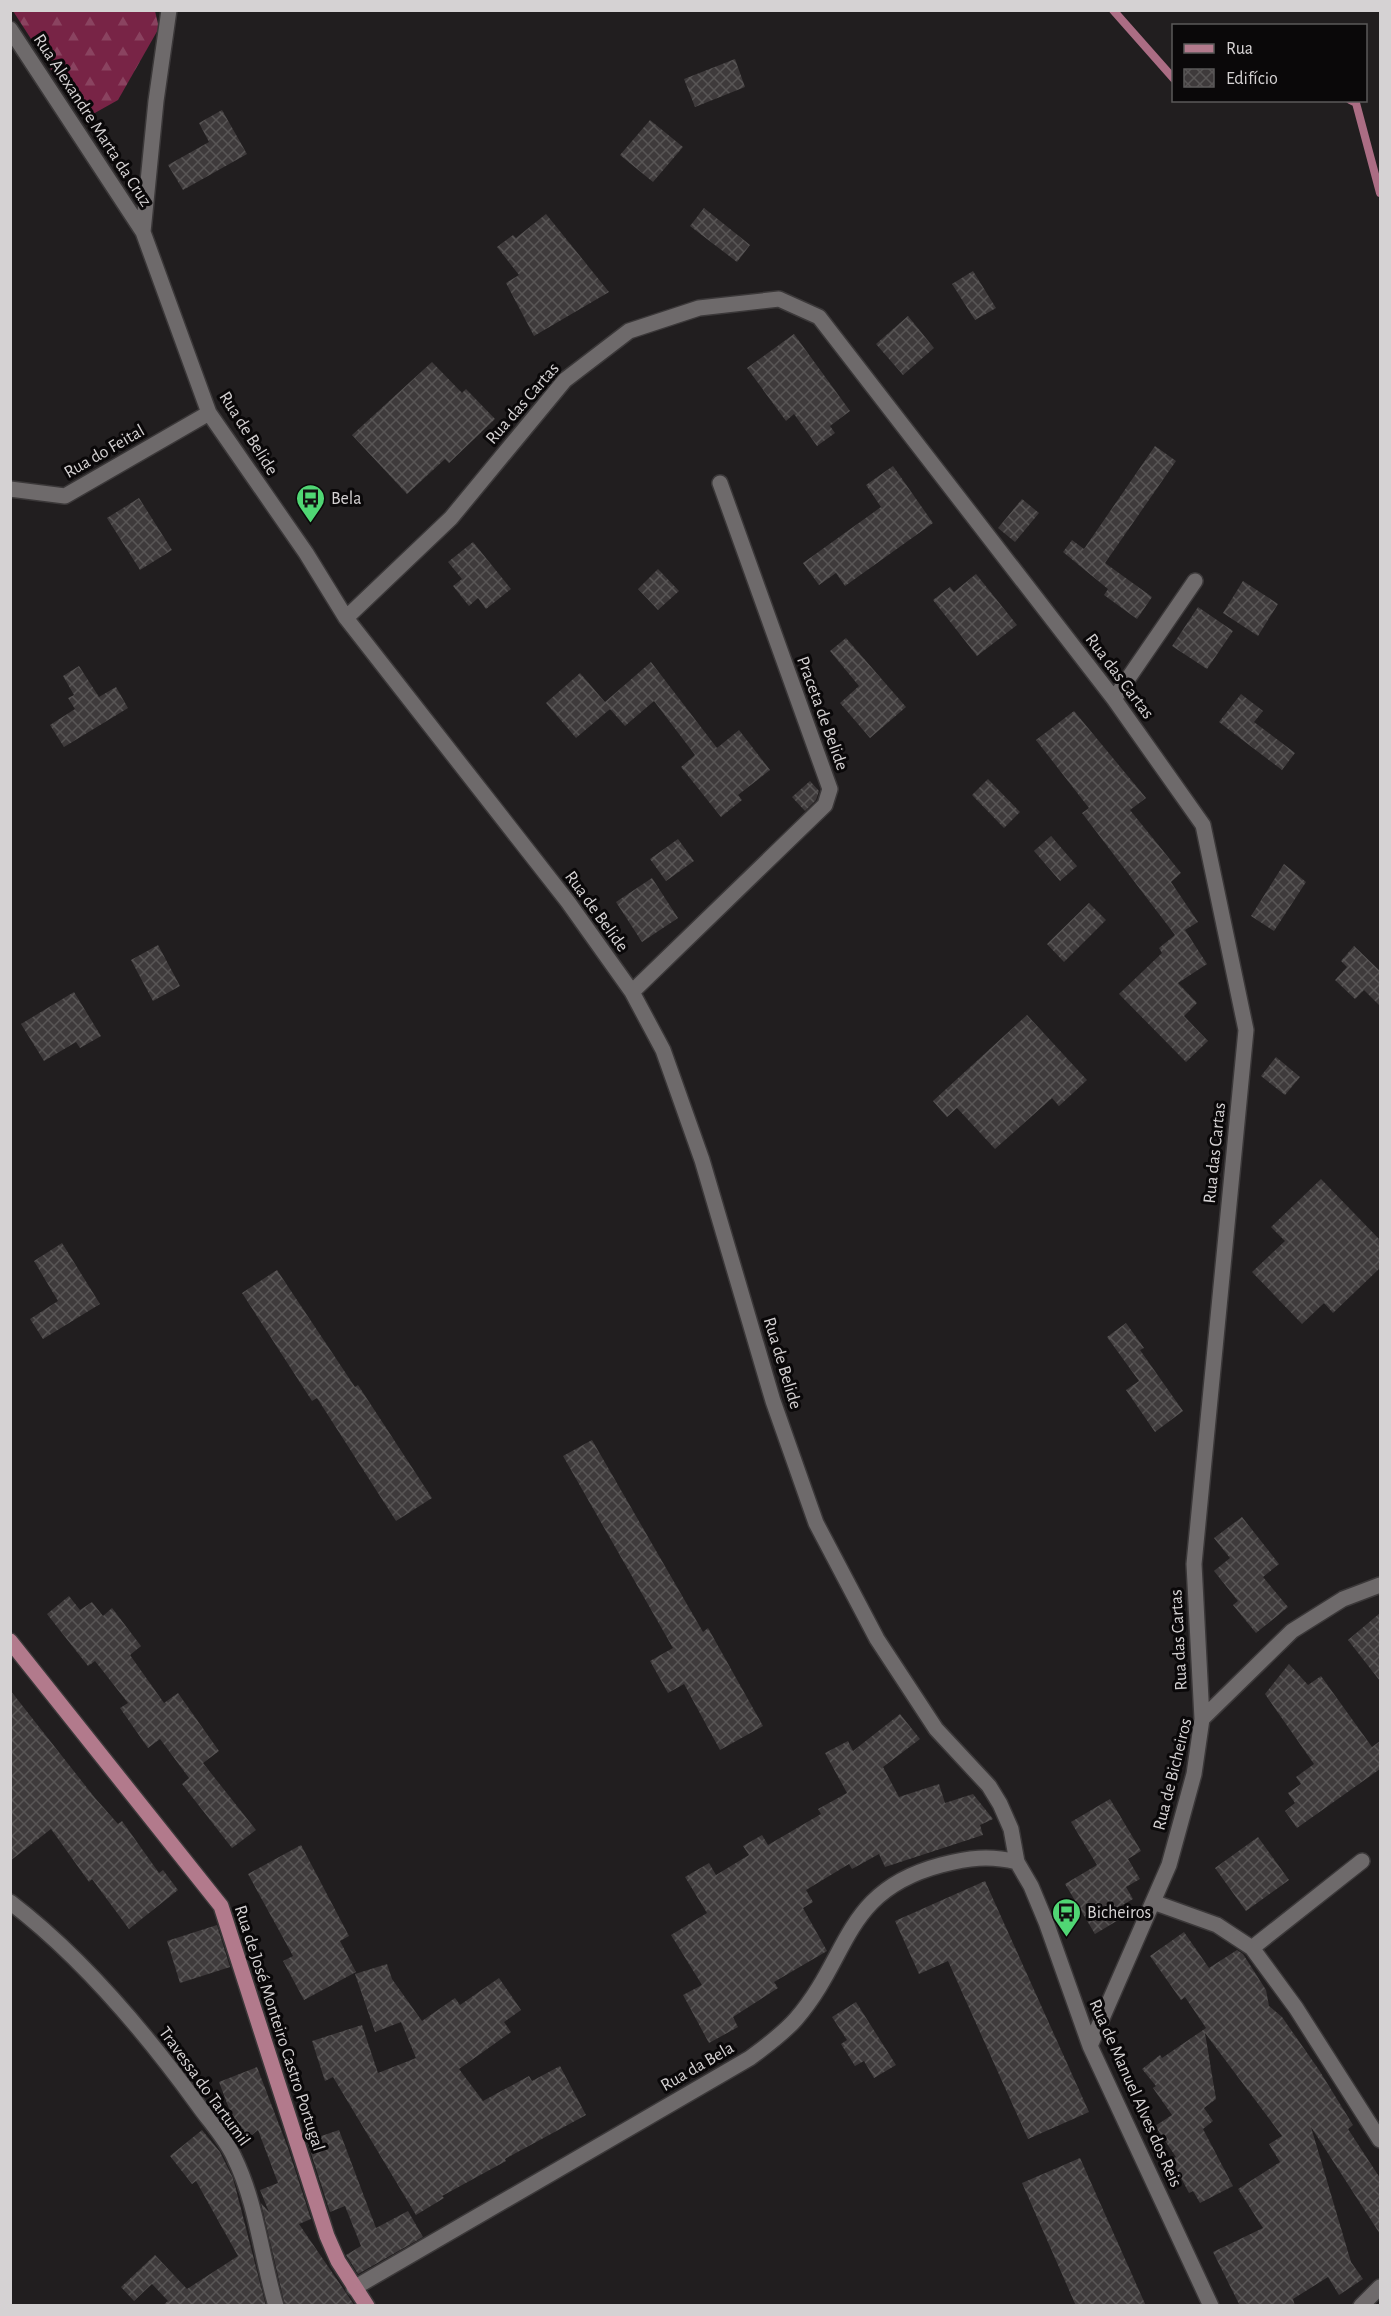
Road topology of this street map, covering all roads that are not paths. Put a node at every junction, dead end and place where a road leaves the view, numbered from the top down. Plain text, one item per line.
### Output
1 (169, 10) edge
2 (10, 29) edge
3 (143, 232) junction
4 (209, 412) junction
5 (720, 483) dead end
6 (10, 489) edge
7 (1195, 581) dead end
8 (346, 618) junction
9 (1114, 699) junction
10 (632, 992) junction
11 (1380, 1585) edge
12 (10, 1641) edge
13 (1202, 1719) junction
14 (1362, 1861) dead end
15 (1017, 1862) junction
16 (10, 1902) edge
17 (1153, 1902) junction
18 (1252, 1948) junction
19 (1089, 2046) junction
20 (1380, 2140) edge
21 (1380, 2287) edge
22 (354, 2288) junction
23 (276, 2306) edge
24 (367, 2306) edge
25 (1211, 2306) edge
26 (1360, 2306) edge

1 - 3 street, Rua de Belide
2 - 3 street, Rua Alexandre Marta da Cruz
3 - 4 street, Rua de Belide
4 - 6 street, Rua do Feital
4 - 8 street, Rua de Belide
5 - 10 street, Praceta de Belide
7 - 9 street
8 - 9 street, Rua das Cartas
8 - 10 street, Rua de Belide
9 - 13 street, Rua das Cartas
10 - 15 street, Rua de Belide
11 - 13 street, Rua de Bicheiros
12 - 22 main road, Rua de José Monteiro Castro Portugal
13 - 17 street, Rua de Bicheiros
14 - 18 street
15 - 19 street, Rua de Manuel Alves dos Reis
15 - 22 street, Rua da Bela
16 - 23 street, Travessa do Tartumil
17 - 18 street
17 - 19 street, Rua de Bicheiros
18 - 20 street
19 - 25 street, Rua de Manuel Alves dos Reis
21 - 26 street
22 - 24 main road, Rua de José Monteiro Castro Portugal

